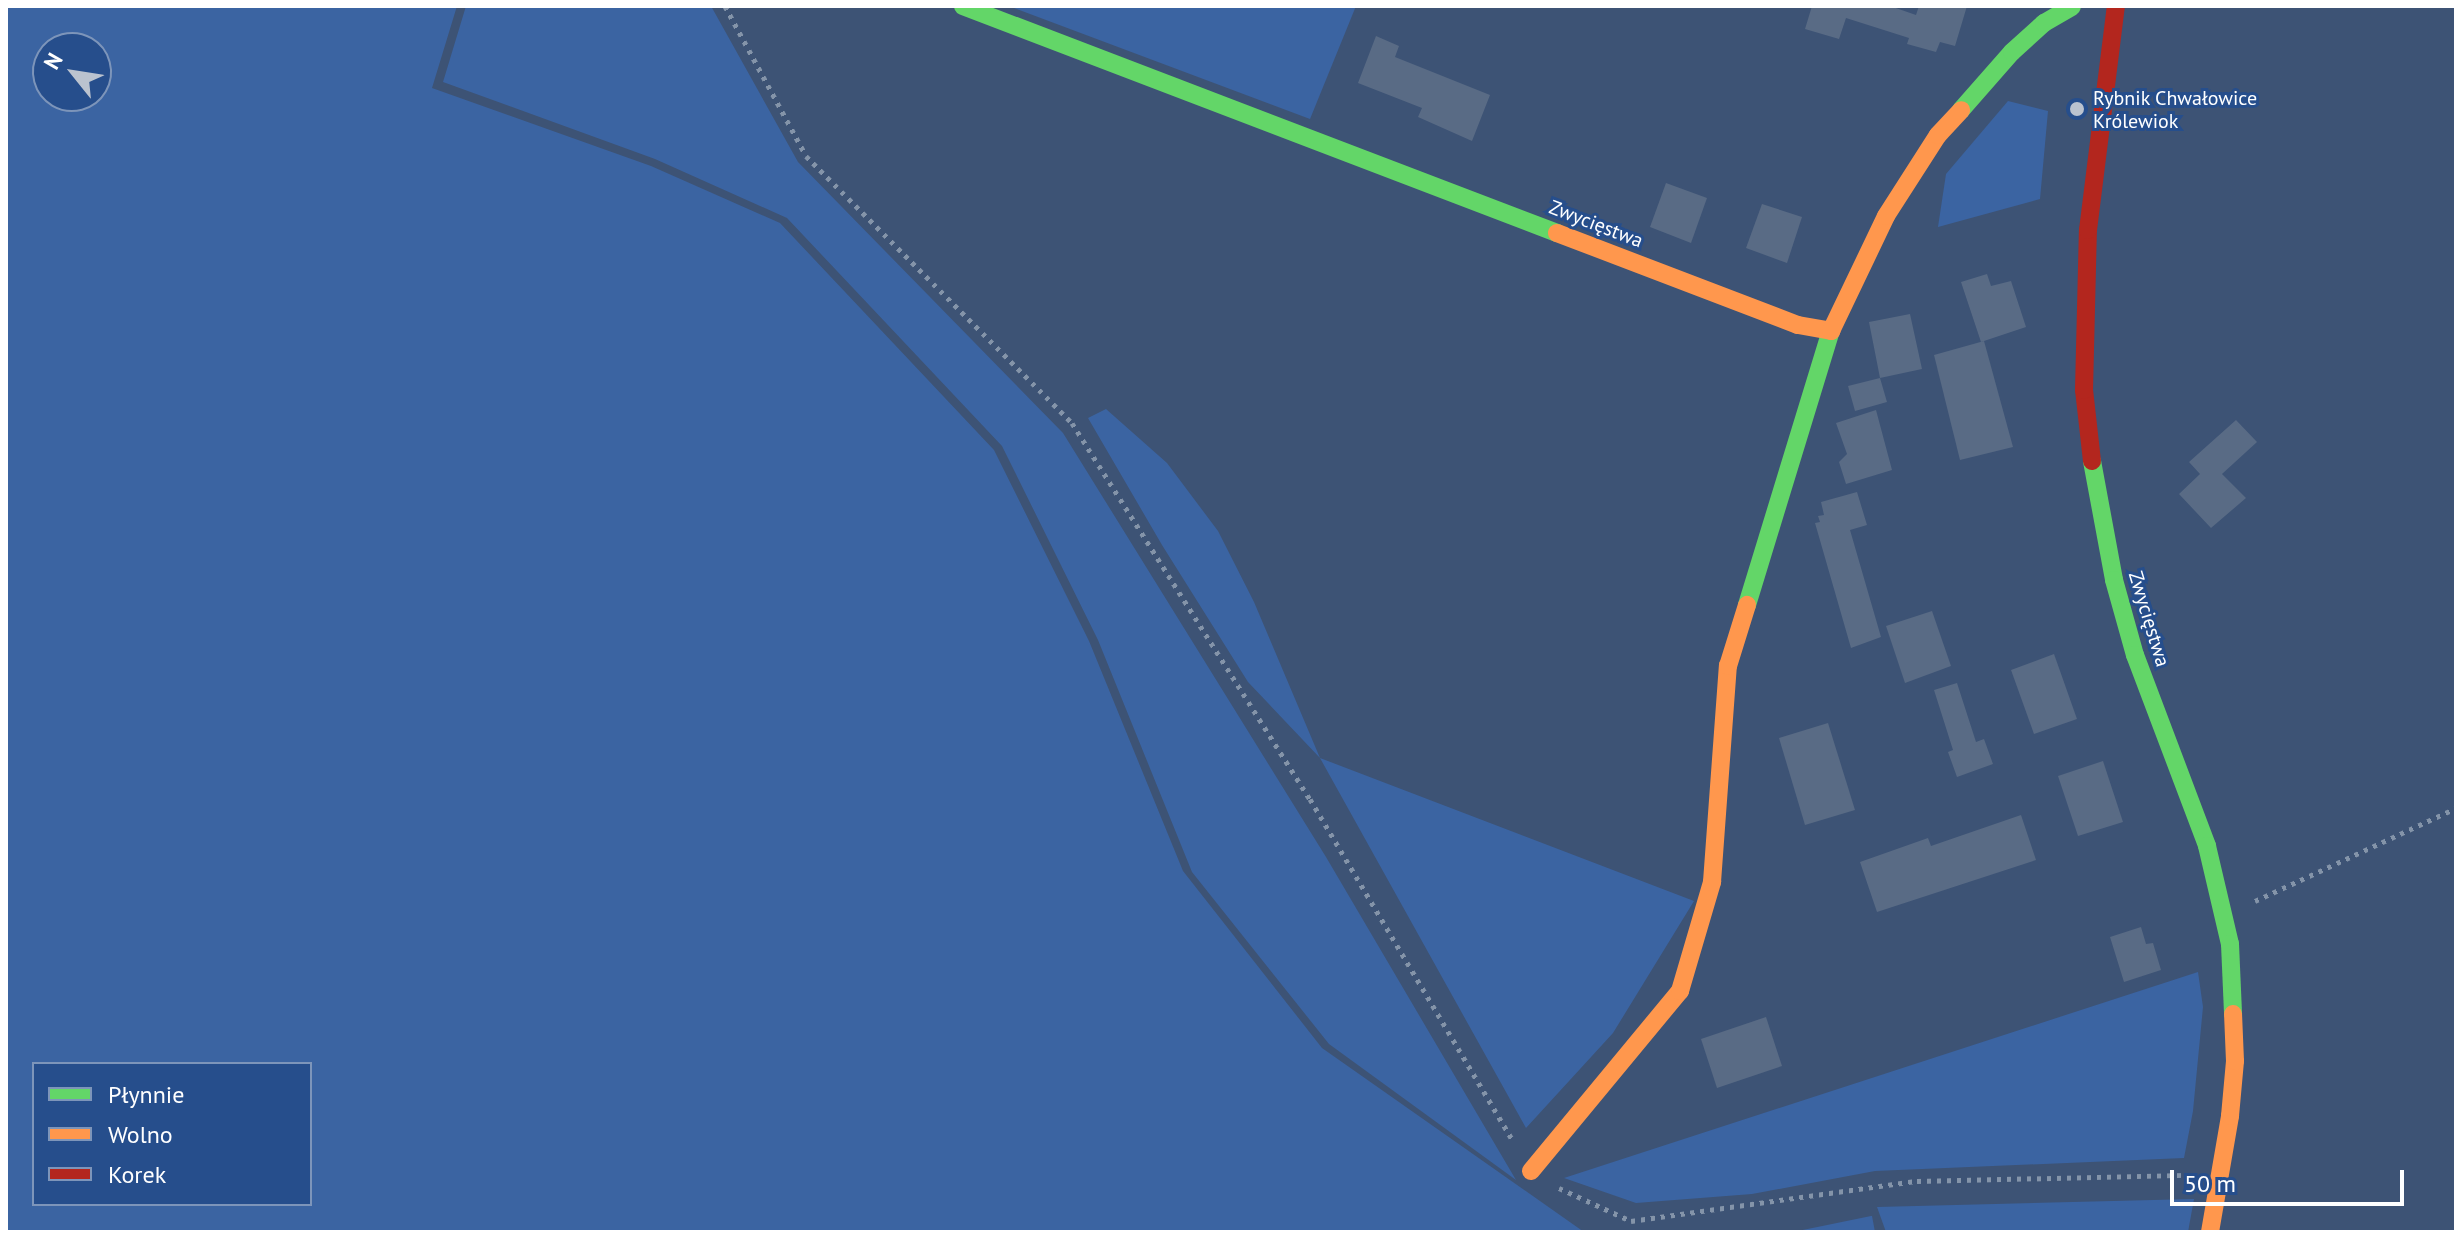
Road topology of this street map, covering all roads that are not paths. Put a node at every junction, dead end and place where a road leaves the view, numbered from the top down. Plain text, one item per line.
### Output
1 (963, 6) edge
2 (2116, 6) edge
3 (2072, 7) edge
4 (1831, 331) junction
5 (1531, 1171) road end
6 (2210, 1232) edge

1 - 4 street, Zwycięstwa
2 - 6 street, Zwycięstwa
3 - 4 street
4 - 5 street

